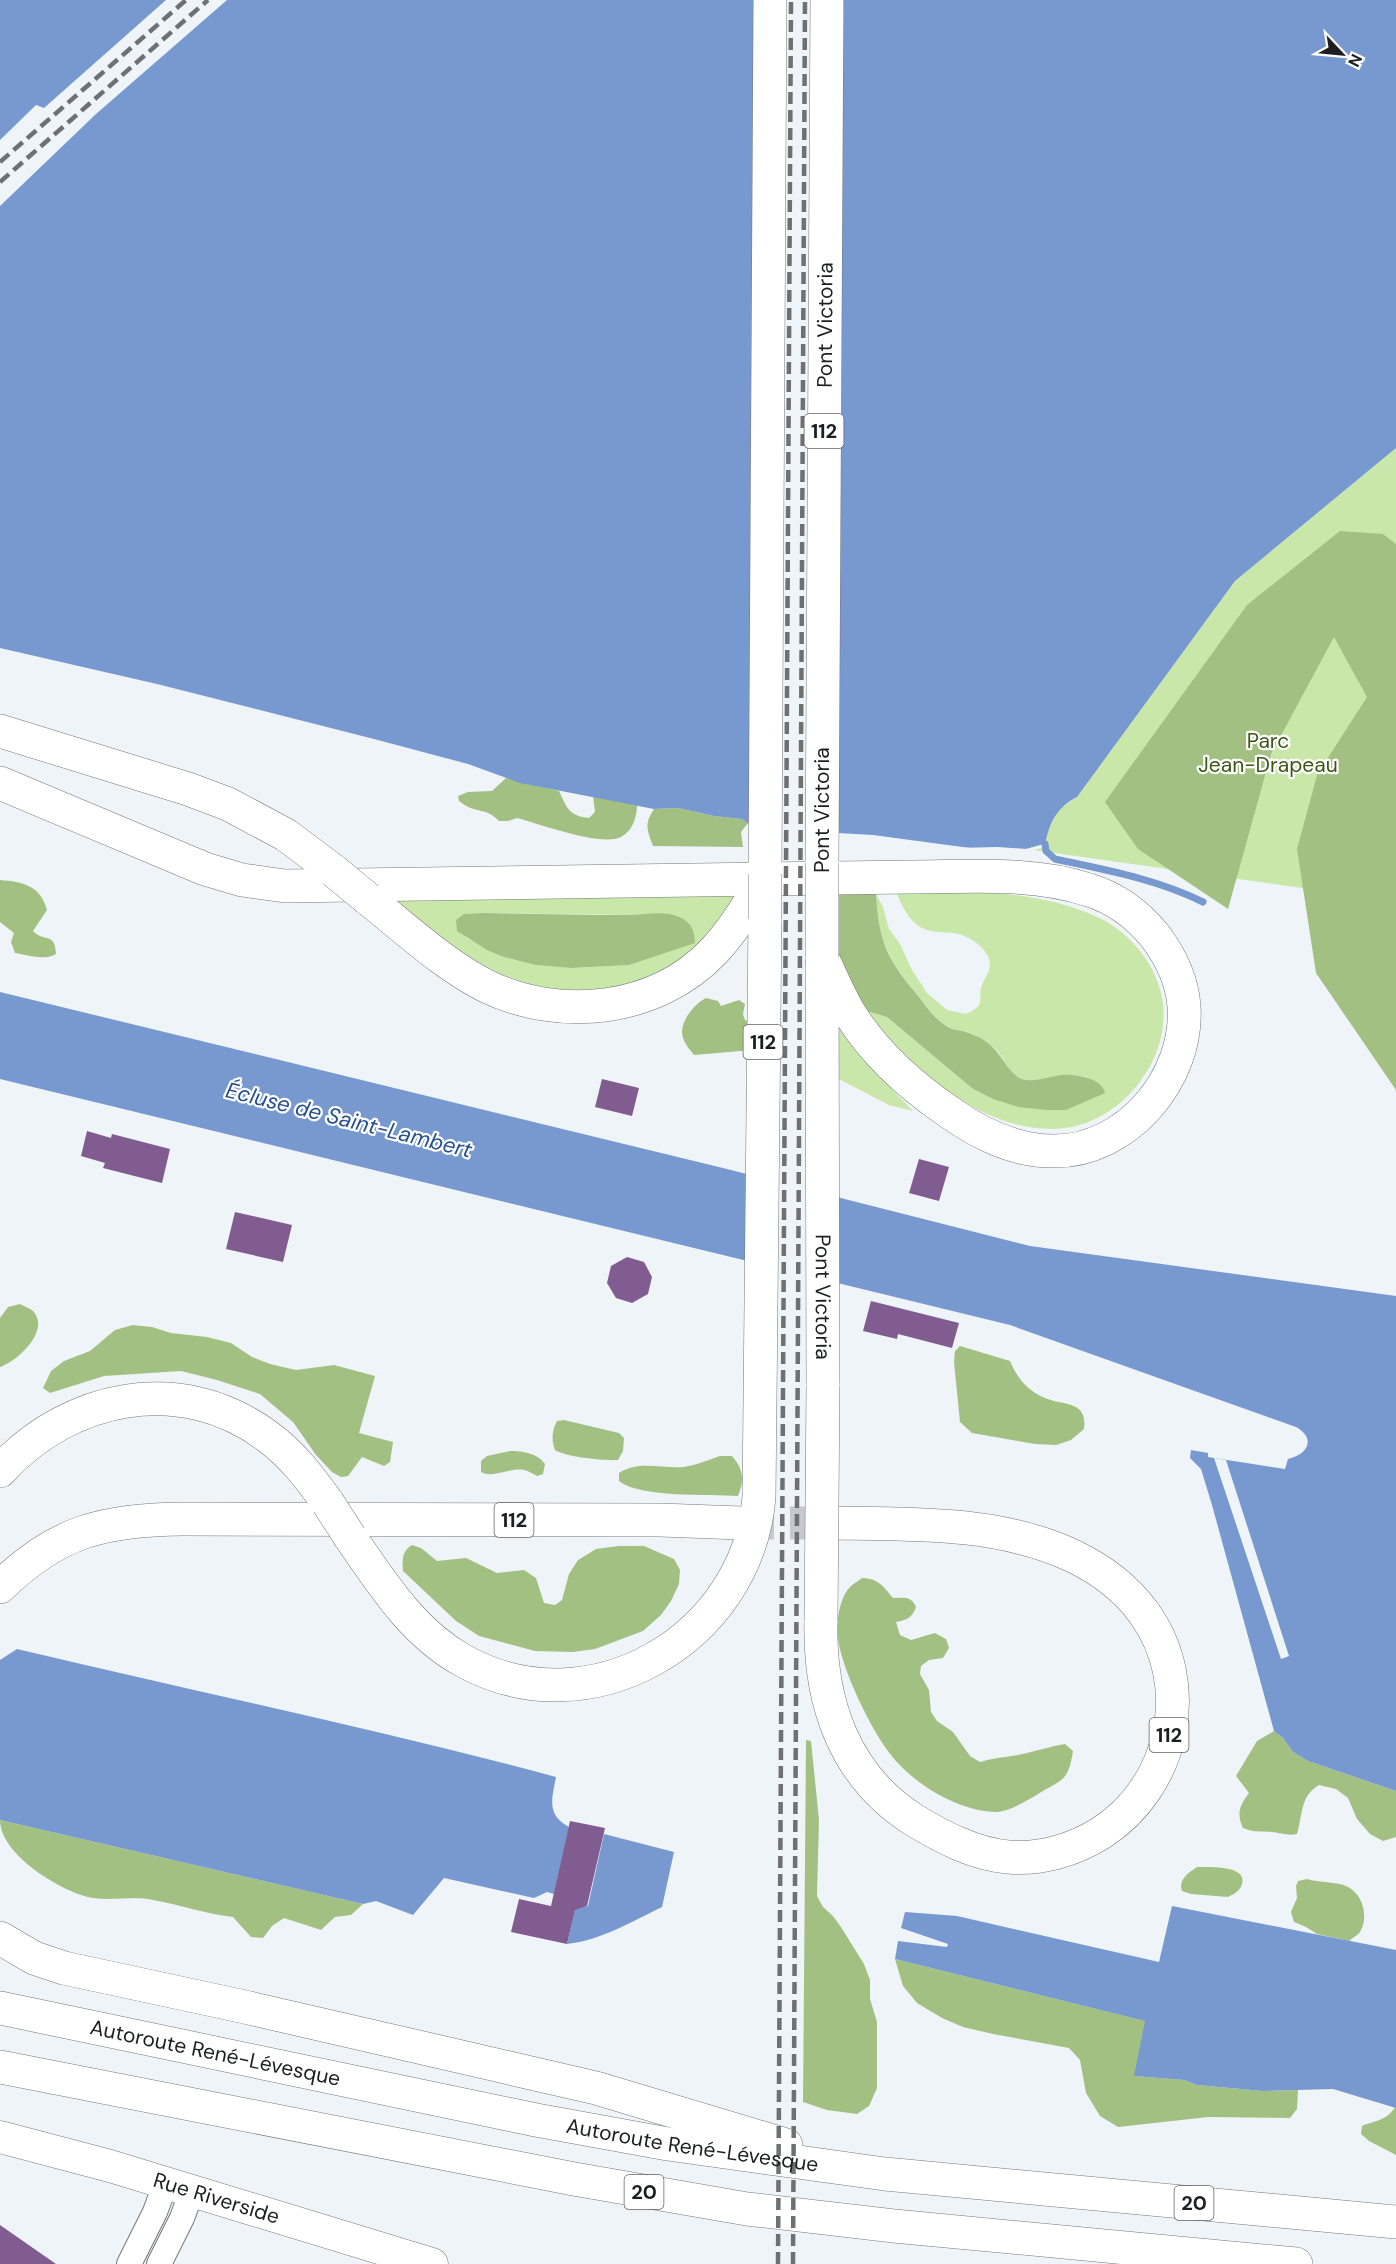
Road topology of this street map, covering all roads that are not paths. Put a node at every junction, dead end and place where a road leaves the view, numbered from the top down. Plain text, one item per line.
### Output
1 (770, 0) edge
2 (827, 0) edge
3 (0, 731) edge
4 (0, 783) edge
5 (759, 887) junction
6 (822, 957) junction
7 (0, 1471) edge
8 (741, 1523) tunnel mouth
9 (831, 1523) tunnel mouth
10 (0, 1587) edge
11 (0, 1938) edge
12 (0, 2008) edge
13 (0, 2067) edge
14 (0, 2137) edge
15 (885, 2174) junction
16 (179, 2187) junction
17 (1396, 2222) edge
18 (129, 2264) edge
19 (159, 2264) edge
20 (432, 2264) edge
21 (1296, 2264) edge

1 - 5 main road, 112
2 - 6 main road, Pont Victoria / 112, bridge
3 - 5 main road, bridge
4 - 6 main road
5 - 7 main road, 112, bridge
6 - 9 main road, Pont Victoria / 112, bridge
8 - 10 main road, 112
11 - 15 main road
12 - 15 main road, Autoroute René-Lévesque / 20
13 - 21 main road, 20
14 - 16 street, Rue Riverside
15 - 17 main road, Autoroute René-Lévesque / 20
16 - 18 street
16 - 19 street
16 - 20 street, Rue Riverside

